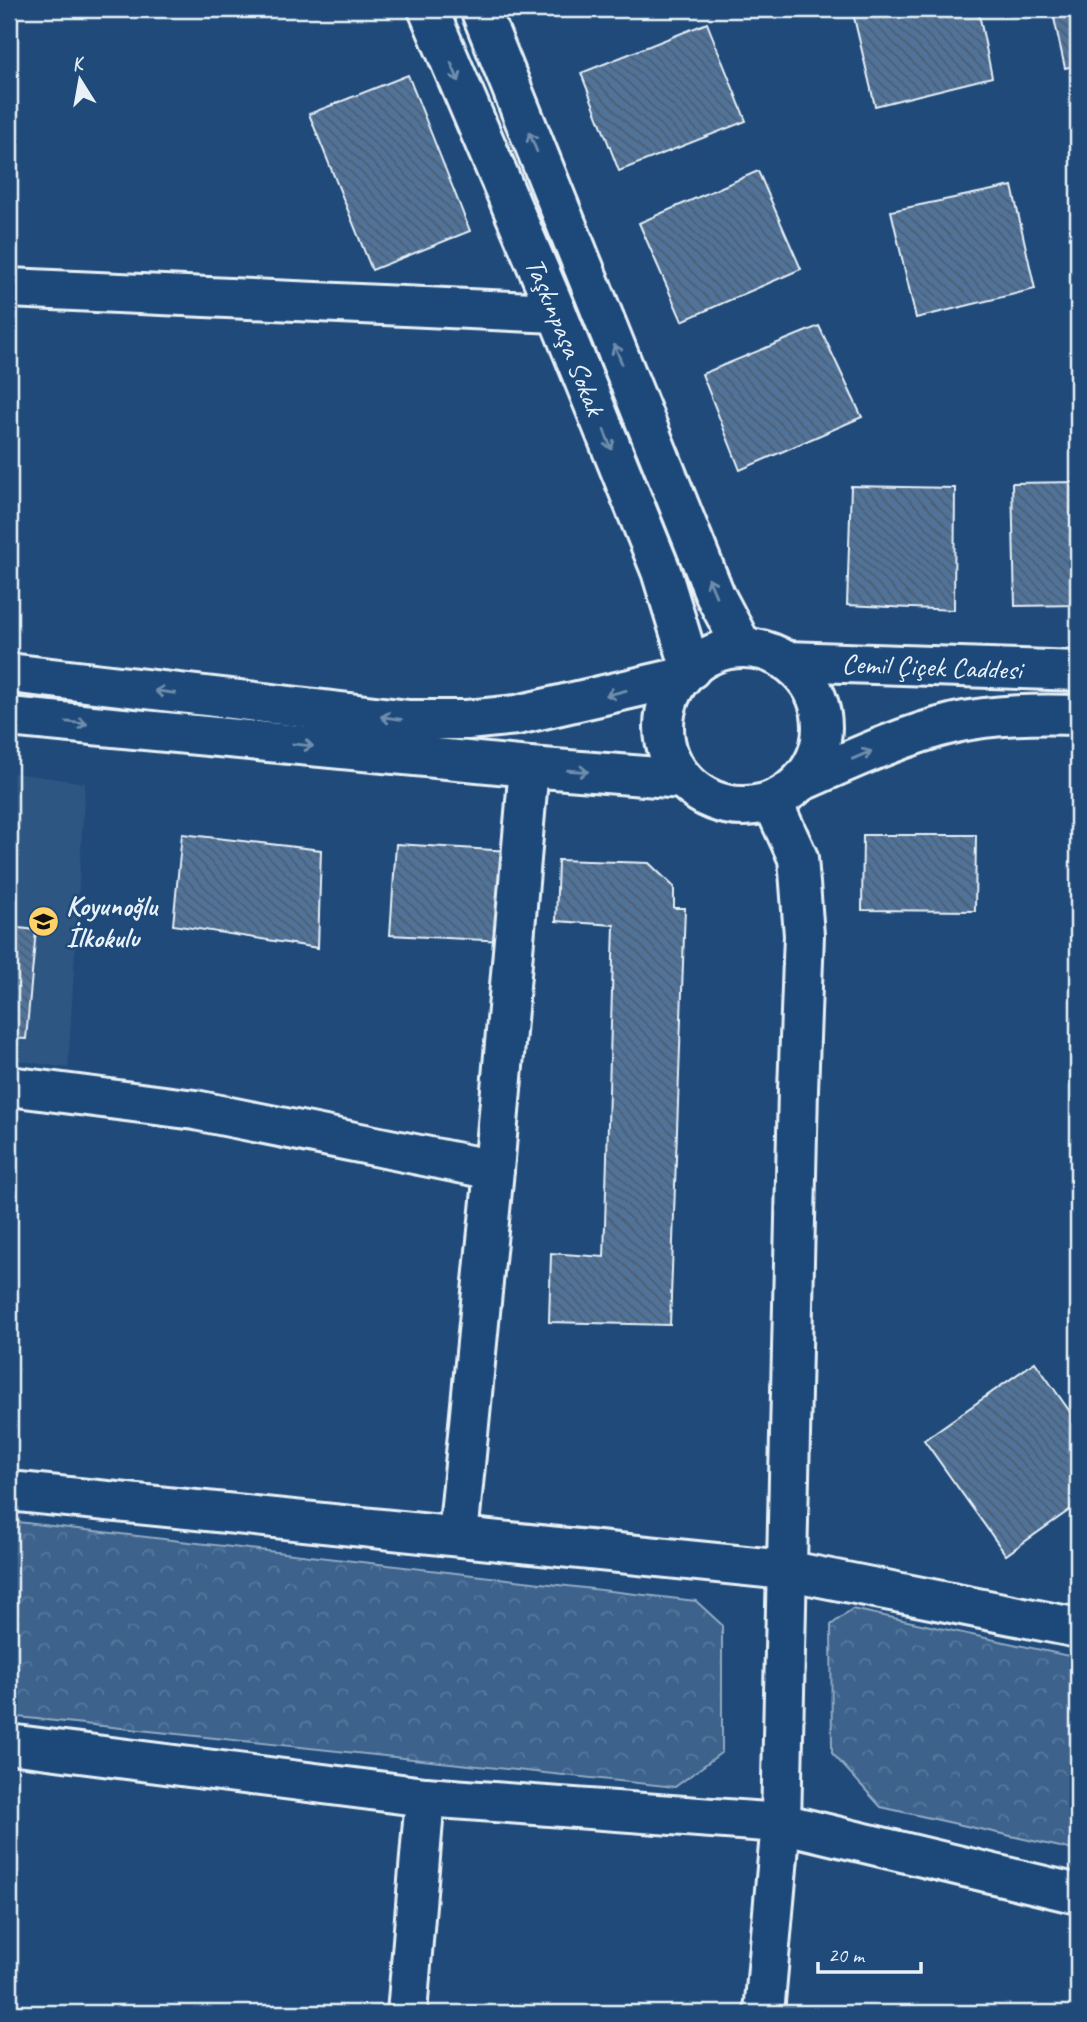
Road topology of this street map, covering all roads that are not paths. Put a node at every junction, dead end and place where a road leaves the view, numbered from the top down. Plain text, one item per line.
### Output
1 (428, 9) edge
2 (480, 9) edge
3 (9, 288) edge
4 (557, 313) junction
5 (743, 648) junction
6 (786, 661) junction
7 (1078, 671) edge
8 (9, 673) edge
9 (687, 673) junction
10 (1078, 715) edge
11 (9, 717) edge
12 (529, 767) junction
13 (683, 779) junction
14 (786, 791) junction
15 (9, 1086) edge
16 (494, 1170) junction
17 (9, 1490) edge
18 (458, 1536) junction
19 (785, 1570) junction
20 (1078, 1628) edge
21 (9, 1744) edge
22 (425, 1797) junction
23 (781, 1823) junction
24 (1078, 1894) edge
25 (407, 2013) edge
26 (764, 2013) edge

1 -> 4 street, Taşkınpaşa Sokak
5 -> 2 street
3 - 4 street
4 -> 9 street, Taşkınpaşa Sokak
5 - 6 street
5 - 9 street
6 - 7 street, Cemil Çiçek Caddesi
6 - 14 street
9 -> 8 street
9 - 13 street
14 -> 10 street, Cemil Çiçek Caddesi
11 -> 12 street
12 -> 13 street
12 - 16 street
13 - 14 street
14 - 19 street
15 - 16 street
16 - 18 street
17 - 18 street
18 - 19 street
19 - 20 street
19 - 23 street
21 - 22 street
22 - 23 street
22 - 25 street
23 - 24 street
23 - 26 street

